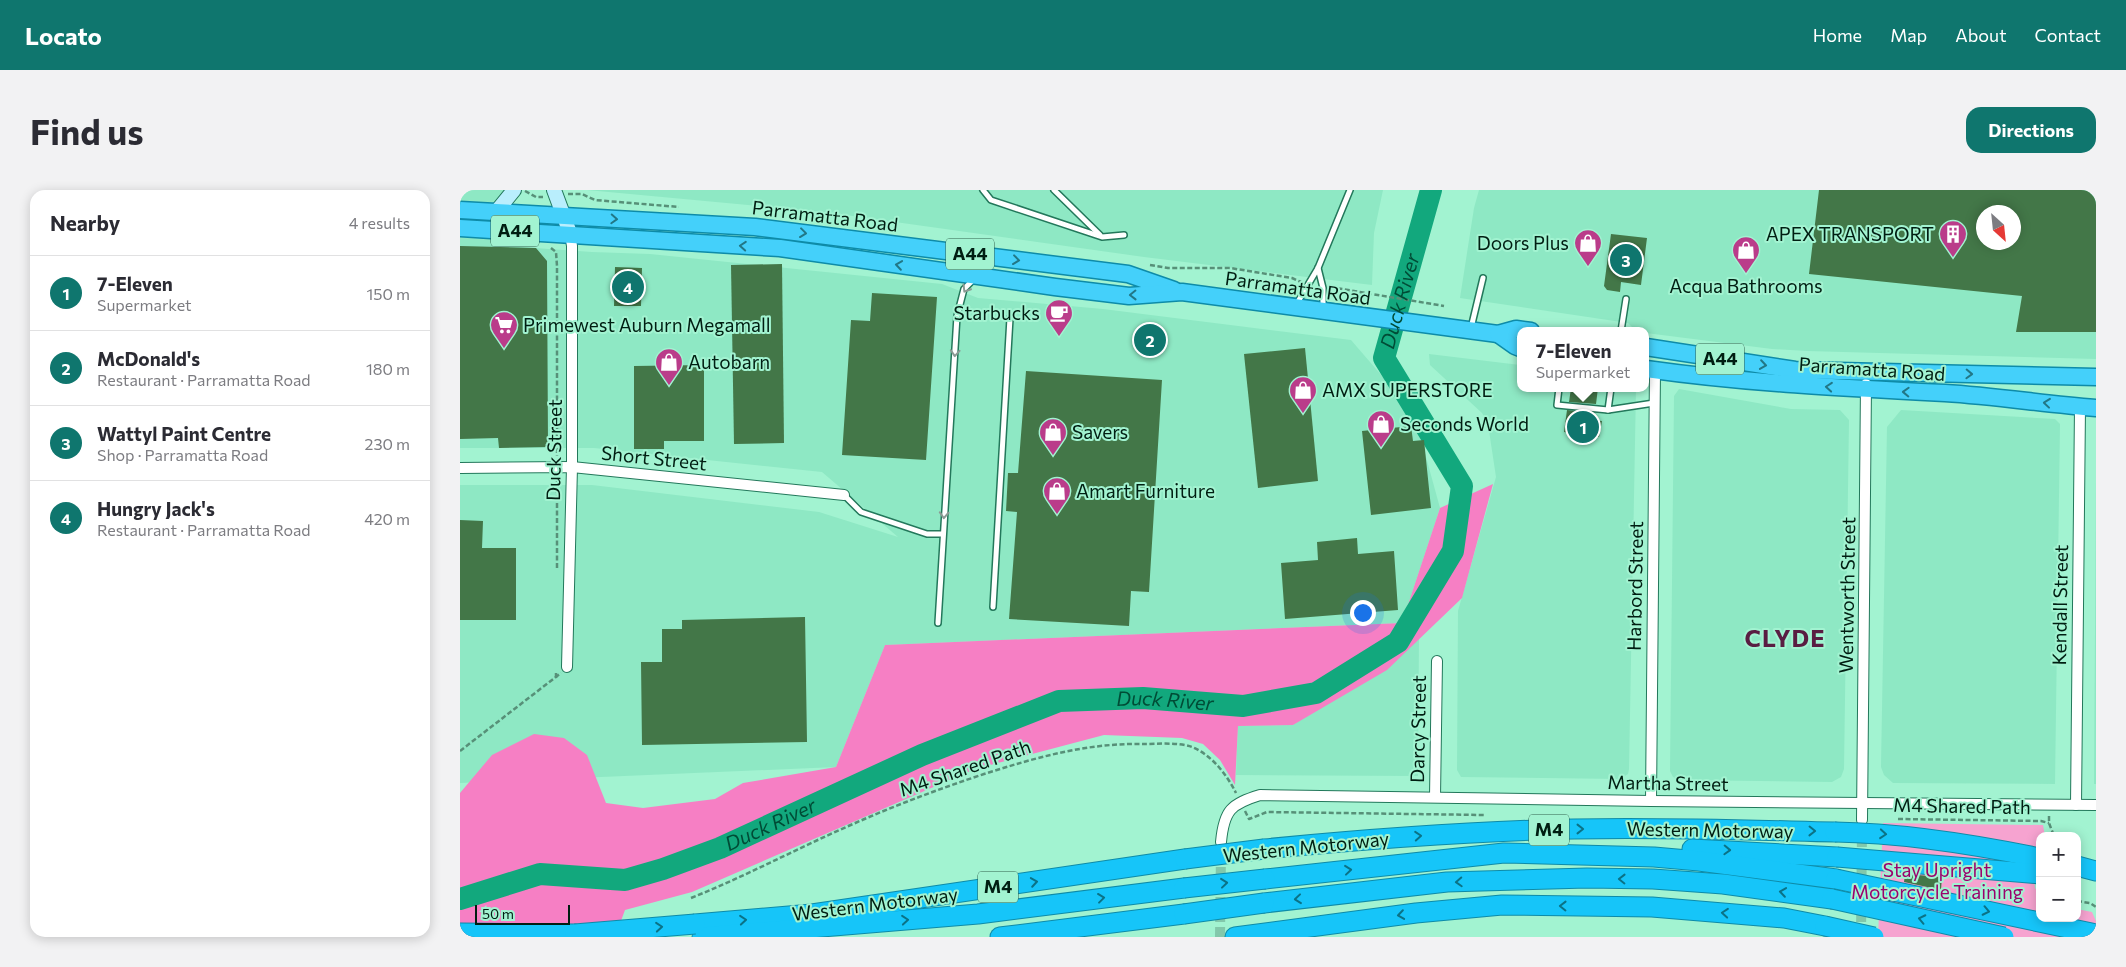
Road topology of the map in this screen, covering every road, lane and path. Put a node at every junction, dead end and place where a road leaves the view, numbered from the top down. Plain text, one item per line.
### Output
1 (514, 190) edge
2 (524, 190) edge
3 (554, 190) edge
4 (983, 190) edge
5 (1054, 190) edge
6 (1350, 190) edge
7 (536, 198) dead end
8 (460, 210) edge
9 (496, 212) junction
10 (565, 216) junction
11 (460, 228) edge
12 (570, 234) junction
13 (1124, 235) dead end
14 (1102, 237) junction
15 (550, 247) dead end
16 (1318, 268) junction
17 (976, 276) junction
18 (1483, 278) dead end
19 (1354, 290) dead end
20 (1182, 292) junction
21 (1626, 299) dead end
22 (1295, 306) junction
23 (1444, 306) dead end
24 (1323, 311) junction
25 (1010, 318) dead end
26 (1622, 327) edge
27 (1517, 329) edge
28 (1470, 331) junction
29 (1498, 334) junction
30 (1517, 347) edge
31 (1649, 347) edge
32 (1650, 370) edge
33 (1866, 371) junction
34 (2096, 377) edge
35 (1866, 390) junction
36 (1559, 392) edge
37 (1610, 392) edge
38 (1654, 404) junction
39 (2088, 407) edge
40 (1608, 410) junction
41 (557, 450) dead end
42 (572, 467) junction
43 (460, 468) edge
44 (844, 495) joint
45 (942, 534) junction
46 (993, 607) dead end
47 (938, 623) dead end
48 (1437, 661) dead end
49 (567, 667) joint
50 (460, 751) edge
51 (1435, 797) junction
52 (1651, 801) junction
53 (1240, 802) junction
54 (1862, 802) junction
55 (2076, 805) junction
56 (2096, 805) edge
57 (1898, 819) dead end
58 (1862, 820) tunnel mouth
59 (2052, 832) edge
60 (1221, 842) tunnel mouth
61 (1504, 853) junction
62 (2036, 857) edge
63 (2081, 867) edge
64 (2096, 872) edge
65 (2036, 874) edge
66 (2081, 874) edge
67 (690, 898) dead end
68 (2081, 901) edge
69 (2096, 907) edge
70 (698, 930) edge
71 (460, 933) edge
72 (575, 934) junction
73 (2096, 934) edge
74 (618, 937) edge
75 (1000, 937) edge
76 (1235, 937) edge
77 (1874, 937) edge
78 (2004, 937) edge

1 - 9 main road
2 - 7 path
3 - 10 main road
4 - 14 lane
5 - 14 lane
6 - 16 lane
8 - 9 highway, Parramatta Road / A44
9 - 10 highway, Parramatta Road / A44
10 - 12 main road
10 -> 20 highway, Parramatta Road / A44
11 - 12 highway, Parramatta Road / A44
17 -> 12 highway, Parramatta Road / A44
12 - 42 street, Duck Street
13 - 14 lane
15 - 41 path
16 - 22 lane
16 - 24 lane
20 -> 17 highway, Parramatta Road / A44
17 -> 45 lane
18 - 28 lane
19 - 23 path
20 - 22 highway, Parramatta Road / A44
21 - 26 lane
22 - 24 highway, Parramatta Road / A44
24 - 28 highway, Parramatta Road / A44
25 - 46 lane
27 - 29 highway, Parramatta Road / A44
28 - 29 highway, Parramatta Road / A44
29 - 30 highway, Parramatta Road / A44
31 -> 33 highway, Parramatta Road / A44
35 -> 32 highway, Parramatta Road / A44
32 - 38 street, Harbord Street
33 -> 34 highway, Parramatta Road / A44
33 - 35 street, Wentworth Street
39 -> 35 highway, Parramatta Road / A44
35 - 54 street, Wentworth Street
36 - 40 lane
37 - 40 lane
38 - 40 lane
38 - 52 street, Harbord Street
39 - 55 street, Kendall Street
42 - 43 street, Short Street
42 - 44 street, Short Street
42 - 49 street, Duck Street
44 - 45 lane
45 - 47 lane
48 - 51 street, Darcy Street
49 - 50 path
51 - 52 street, Martha Street
51 - 53 street, Martha Street
52 - 54 street, Martha Street
53 - 60 street
53 - 67 path, M4 Shared Path
54 - 55 street, Martha Street
54 - 58 street, Wentworth Street
55 - 56 street, Martha Street
57 - 59 path, M4 Shared Path
61 -> 65 highway, bridge
70 -> 61 highway, Western Motorway / M4, bridge
61 -> 73 highway, Western Motorway / M4, bridge
70 -> 62 highway, Western Motorway / M4, bridge
63 - 64 highway
64 - 66 highway
68 - 69 path
72 -> 70 highway, Western Motorway / M4, bridge
71 - 72 highway, Western Motorway / M4
72 - 74 highway, Western Motorway / M4, bridge
78 -> 75 highway, bridge
77 -> 76 highway, bridge

